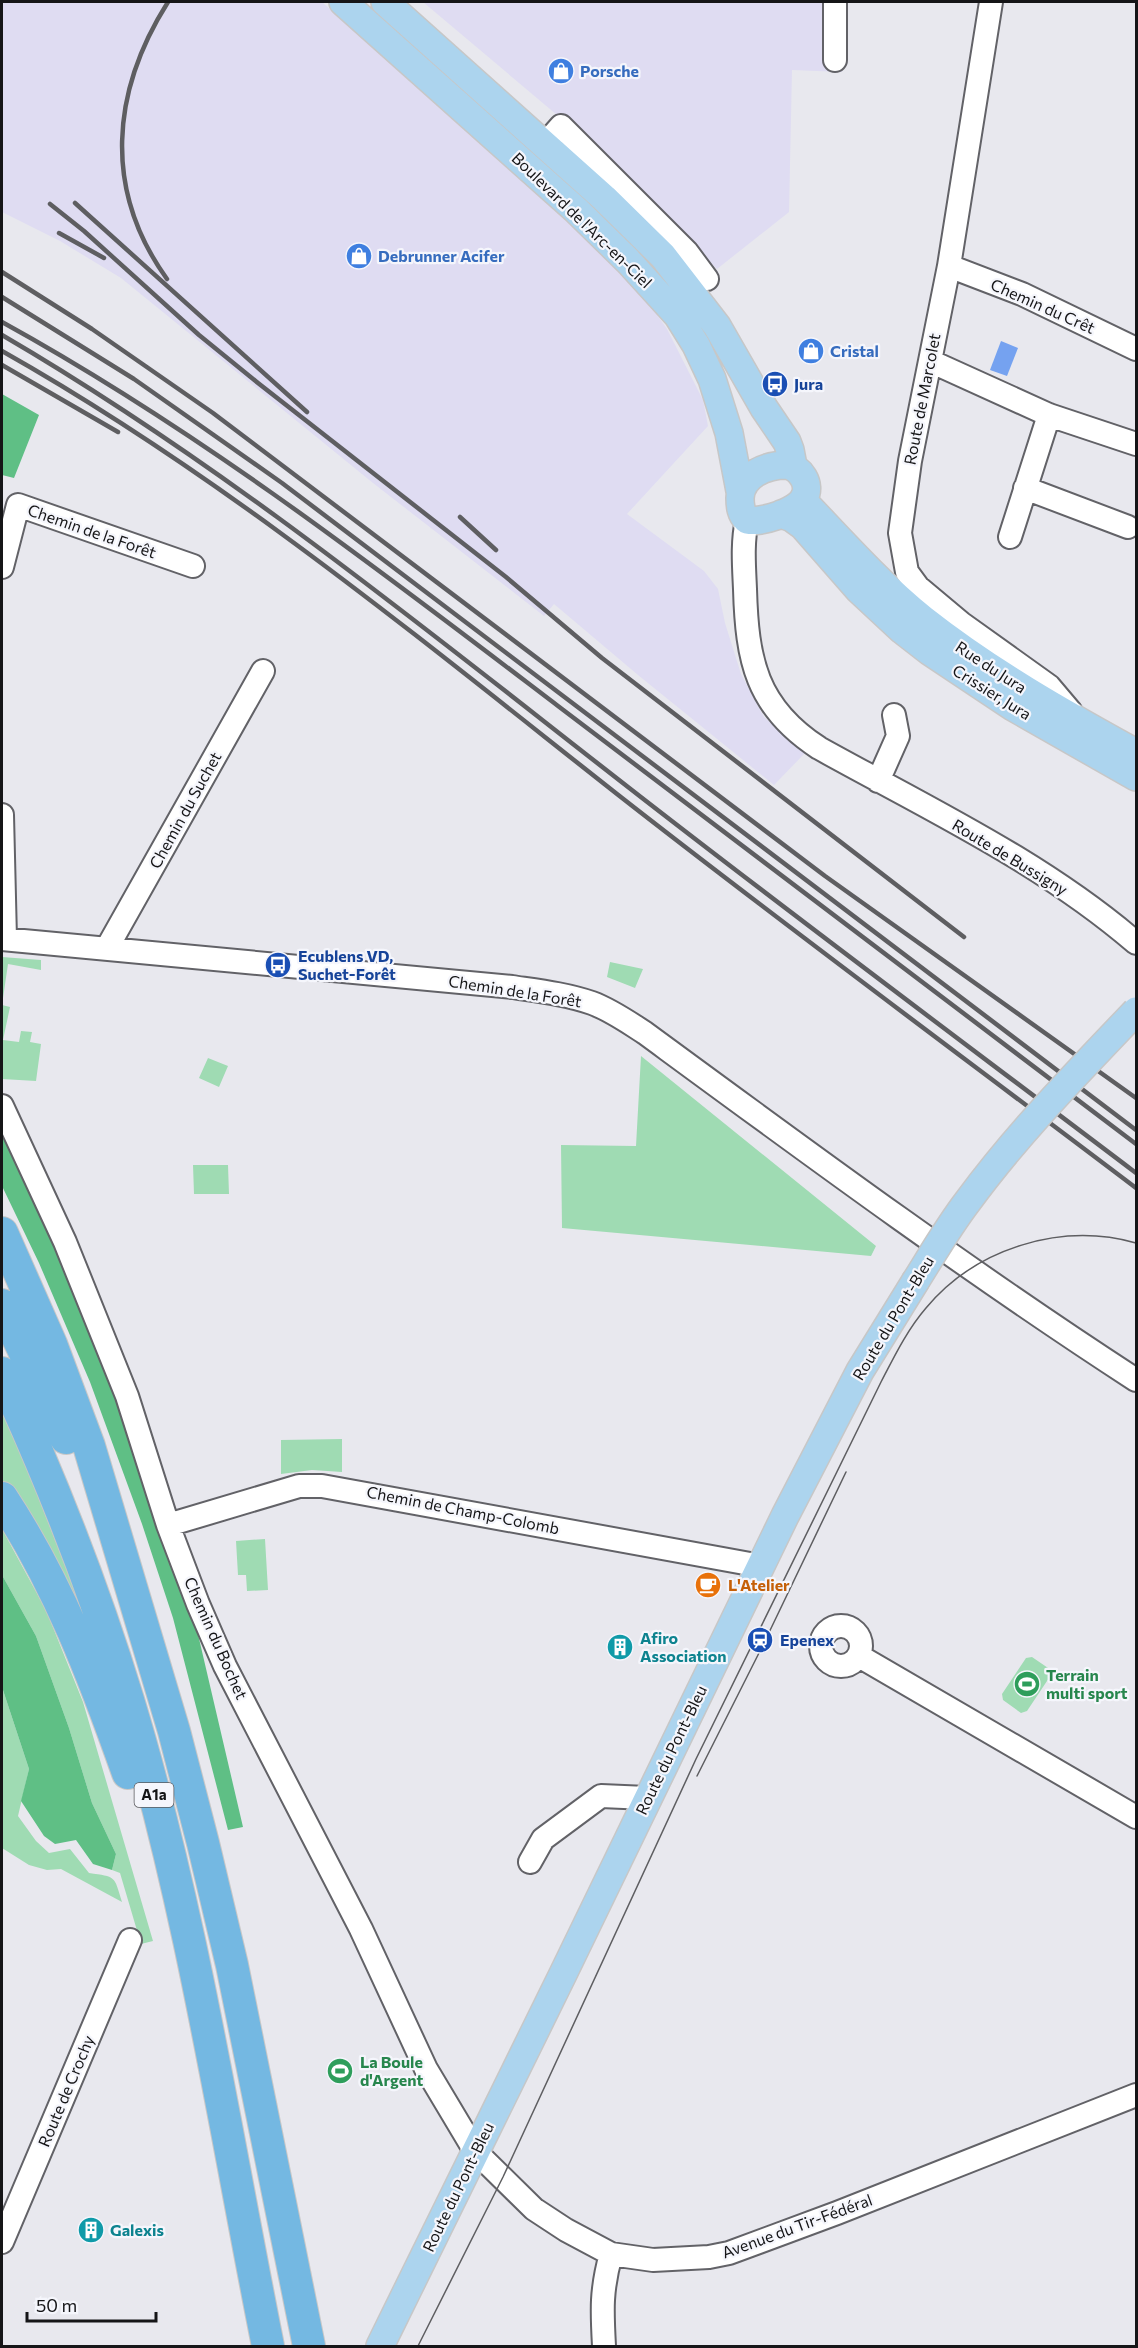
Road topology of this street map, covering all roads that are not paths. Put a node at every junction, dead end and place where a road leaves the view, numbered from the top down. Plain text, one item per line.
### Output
1 (343, 2) edge
2 (385, 2) edge
3 (835, 2) edge
4 (991, 2) edge
5 (835, 60) dead end
6 (545, 144) junction
7 (949, 266) junction
8 (706, 279) joint
9 (1137, 349) edge
10 (930, 361) junction
11 (741, 367) junction
12 (1049, 415) junction
13 (1137, 444) edge
14 (790, 454) junction
15 (1025, 488) junction
16 (740, 491) junction
17 (804, 499) junction
18 (781, 514) junction
19 (747, 520) junction
20 (1128, 527) dead end
21 (1010, 537) dead end
22 (193, 566) dead end
23 (2, 567) edge
24 (263, 671) dead end
25 (894, 715) dead end
26 (1078, 721) junction
27 (1137, 753) edge
28 (1137, 777) edge
29 (878, 781) junction
30 (2, 815) edge
31 (3, 939) edge
32 (1137, 943) edge
33 (106, 948) junction
34 (1137, 1011) edge
35 (2, 1106) edge
36 (2, 1233) edge
37 (2, 1305) edge
38 (2, 1373) edge
39 (1137, 1380) edge
40 (2, 1498) edge
41 (168, 1525) junction
42 (761, 1566) junction
43 (136, 1611) junction
44 (859, 1656) dead end
45 (647, 1798) junction
46 (1137, 1817) edge
47 (530, 1862) dead end
48 (130, 1940) dead end
49 (1137, 2095) edge
50 (475, 2151) junction
51 (234, 2174) junction
52 (2, 2242) edge
53 (611, 2254) junction
54 (268, 2346) edge
55 (309, 2346) edge
56 (380, 2346) edge
57 (604, 2346) edge

1 - 16 main road, Boulevard de l'Arc-en-Ciel
2 - 6 main road, Boulevard de l'Arc-en-Ciel
3 - 5 street
4 - 7 street, Route de Marcolet
6 - 8 street, Boulevard de l'Arc-en-Ciel
6 - 11 main road, Boulevard de l'Arc-en-Ciel
7 - 9 street, Chemin du Crêt
7 - 10 street, Route de Marcolet
8 - 11 main road
10 - 12 street
10 - 26 street, Route de Marcolet
11 - 14 main road, Boulevard de l'Arc-en-Ciel
12 - 13 street
12 - 15 street
14 - 16 main road
14 - 17 main road
15 - 20 street
15 - 21 street
16 - 19 main road, Route de Bussigny
17 - 18 main road
17 - 26 main road, Rue du Jura
18 - 19 main road
18 - 28 main road, Crissier, Jura
19 - 29 street, Route de Bussigny
22 - 23 street, Chemin de la Forêt
24 - 33 street, Chemin du Suchet
25 - 29 street
26 - 27 main road, Rue du Jura
29 - 32 street, Route de Bussigny
30 - 31 street, Chemin de la Forêt
31 - 33 street, Chemin de la Forêt
33 - 39 street, Chemin de la Forêt
34 - 42 main road, Route du Pont-Bleu, bridge
35 - 41 street, Chemin du Bochet
36 - 43 highway, A1a
37 - 43 highway, A1a
38 - 51 highway, A1a
40 - 51 highway, A1a
41 - 42 street, Chemin de Champ-Colomb
41 - 50 street, Chemin du Bochet
42 - 45 main road, Route du Pont-Bleu
43 - 55 highway, A1a
44 - 46 street
45 - 47 street
45 - 50 main road, Route du Pont-Bleu
48 - 52 street, Route de Crochy
49 - 53 street, Avenue du Tir-Fédéral
50 - 53 street, Avenue du Tir-Fédéral
50 - 56 main road, Route du Pont-Bleu
51 - 54 highway, A1a
53 - 57 street

